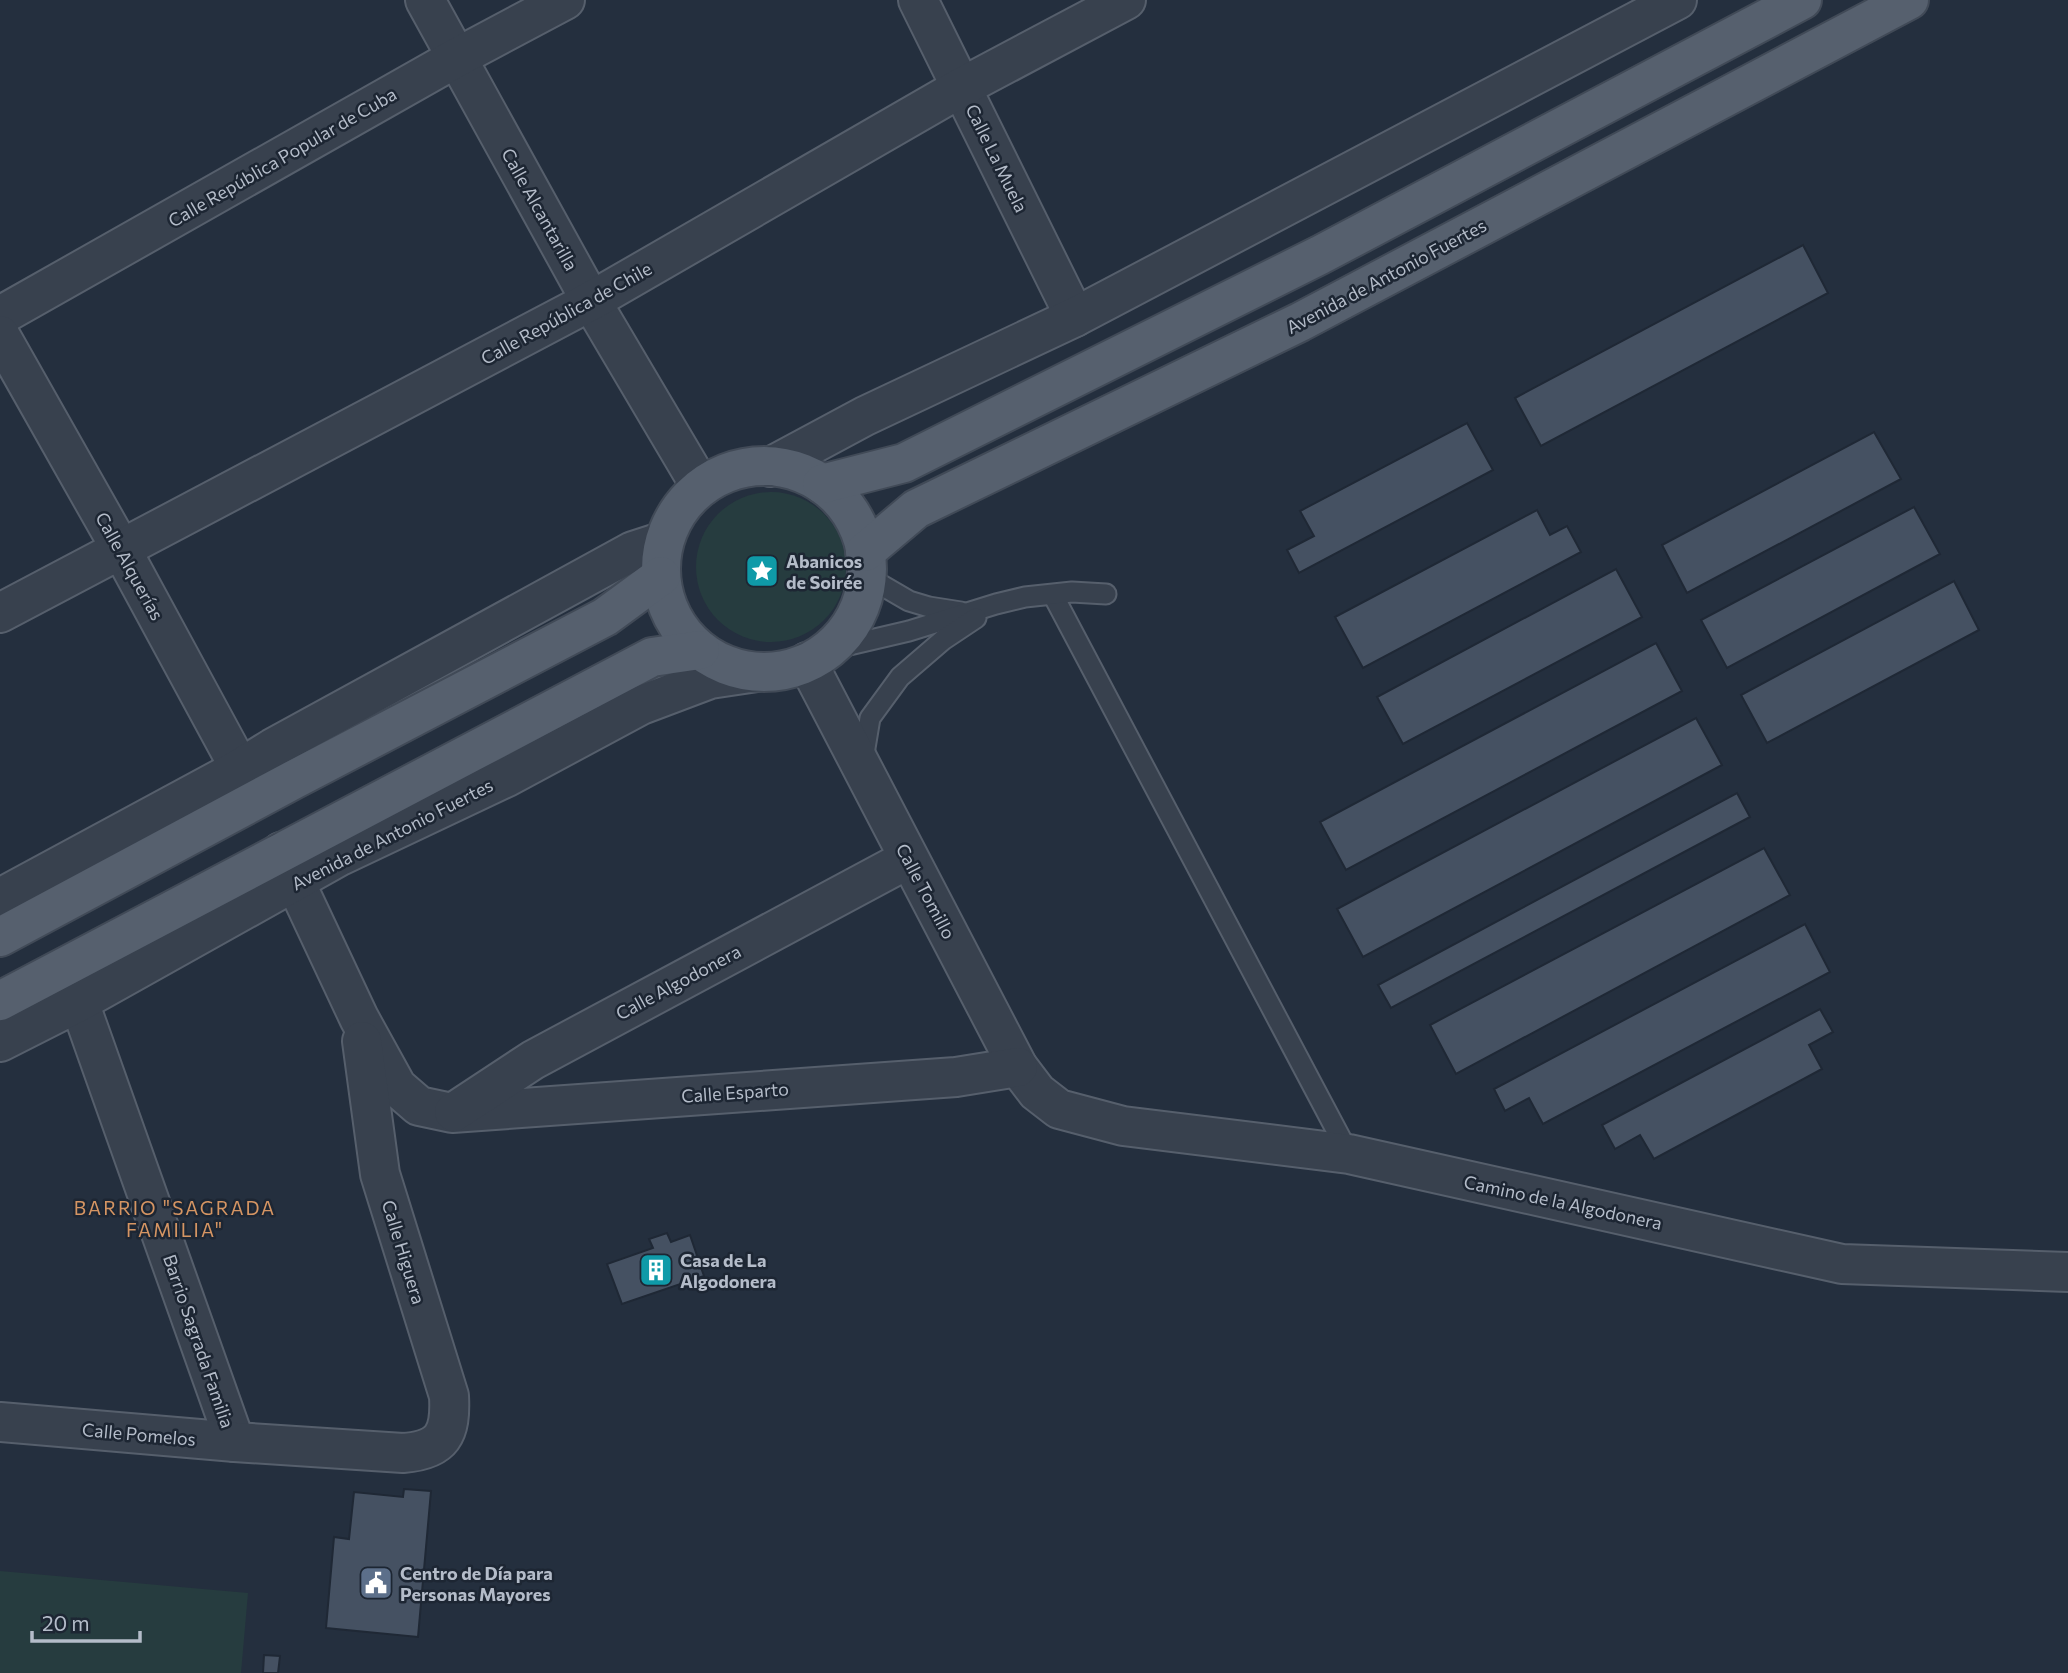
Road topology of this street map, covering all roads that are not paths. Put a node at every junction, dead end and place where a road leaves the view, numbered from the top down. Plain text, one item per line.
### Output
1 (425, 0) edge
2 (565, 0) edge
3 (918, 0) edge
4 (1126, 0) edge
5 (1677, 0) edge
6 (1801, 0) edge
7 (1909, 0) edge
8 (1634, 10) edge
9 (456, 58) junction
10 (962, 87) junction
11 (591, 301) junction
12 (0, 316) edge
13 (1074, 317) junction
14 (0, 335) edge
15 (770, 467) junction
16 (821, 484) junction
17 (701, 488) junction
18 (121, 549) junction
19 (662, 558) junction
20 (866, 564) junction
21 (1106, 594) dead end
22 (1053, 595) junction
23 (996, 604) junction
24 (0, 613) edge
25 (968, 613) junction
26 (700, 650) junction
27 (820, 656) junction
28 (757, 672) junction
29 (861, 768) junction
30 (248, 785) junction
31 (908, 859) junction
32 (288, 867) junction
33 (0, 898) edge
34 (0, 937) edge
35 (0, 1001) edge
36 (79, 1002) junction
37 (359, 1018) junction
38 (0, 1042) edge
39 (1018, 1068) junction
40 (1059, 1109) joint
41 (452, 1113) junction
42 (1349, 1154) junction
43 (2068, 1272) edge
44 (0, 1423) edge
45 (235, 1442) junction
46 (403, 1453) joint

1 - 9 street, Calle Alcantarilla
2 - 9 street, Calle República Popular de Cuba
3 - 10 street, Calle La Muela
4 - 10 street, Calle República de Chile
5 - 8 street
6 - 16 main road
7 - 20 main road, Avenida de Antonio Fuertes
8 - 13 street
9 - 11 street, Calle Alcantarilla
9 - 12 street, Calle República Popular de Cuba
10 - 11 street, Calle República de Chile
10 - 13 street, Calle La Muela
11 - 17 street, Calle Alcantarilla
11 - 18 street, Calle República de Chile
13 - 15 street
14 - 18 street, Calle Alquerías
15 - 16 main road
15 - 17 main road
16 - 20 main road
17 - 19 main road
18 - 24 street, Calle República de Chile
18 - 30 street, Calle Alquerías
19 - 26 main road
19 - 30 street
20 - 25 lane
20 - 27 main road
21 - 22 lane
22 - 23 lane
22 - 42 lane
23 - 25 lane
23 - 29 lane
25 - 27 lane
26 - 28 main road
26 - 32 main road, Avenida de Antonio Fuertes
27 - 28 main road
27 - 29 street, Calle Tomillo
28 - 32 street, Avenida de Antonio Fuertes
29 - 31 street, Calle Tomillo
30 - 33 street
30 - 34 main road
31 - 39 street, Calle Tomillo
31 - 41 street, Calle Algodonera
32 - 35 main road, Avenida de Antonio Fuertes
32 - 36 street, Avenida de Antonio Fuertes
32 - 37 street, Calle Higuera
36 - 38 street, Avenida de Antonio Fuertes
36 - 45 street, Barrio Sagrada Familia
37 - 41 street, Calle Higuera
37 - 46 street, Calle Higuera
39 - 40 street, Calle Tomillo
39 - 41 street, Calle Esparto
40 - 42 street, Camino de la Algodonera
42 - 43 street, Camino de la Algodonera
44 - 45 street, Calle Pomelos
45 - 46 street, Calle Pomelos

